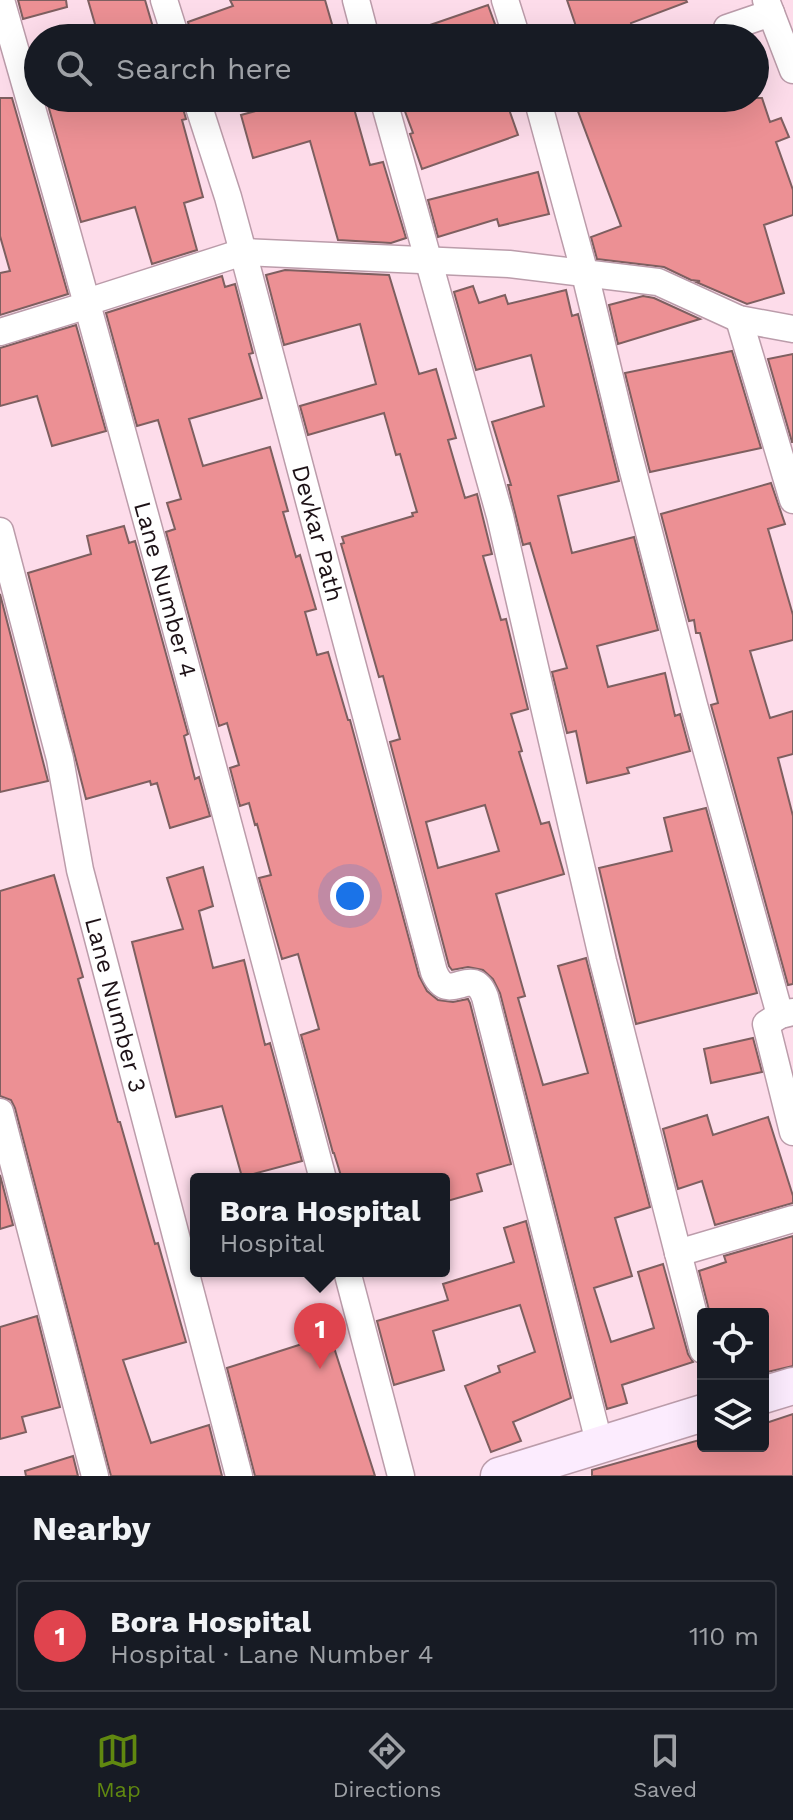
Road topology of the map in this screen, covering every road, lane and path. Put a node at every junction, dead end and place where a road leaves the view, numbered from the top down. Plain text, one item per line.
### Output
1 (1, 0) edge
2 (164, 0) edge
3 (356, 0) edge
4 (505, 0) edge
5 (769, 6) edge
6 (172, 24) edge
7 (362, 24) edge
8 (513, 24) edge
9 (735, 24) edge
10 (793, 70) edge
11 (24, 81) edge
12 (33, 112) edge
13 (201, 112) edge
14 (387, 112) edge
15 (541, 112) edge
16 (243, 252) junction
17 (430, 262) junction
18 (585, 274) junction
19 (87, 303) junction
20 (739, 319) junction
21 (793, 329) edge
22 (0, 332) edge
23 (793, 500) edge
24 (0, 531) edge
25 (786, 1014) edge
26 (0, 1112) edge
27 (793, 1132) edge
28 (321, 1173) edge
29 (793, 1219) edge
30 (678, 1253) junction
31 (349, 1277) edge
32 (697, 1327) edge
33 (793, 1386) edge
34 (769, 1393) edge
35 (697, 1415) edge
36 (600, 1446) junction
37 (549, 1468) edge
38 (95, 1476) edge
39 (239, 1476) edge
40 (401, 1476) edge
41 (499, 1476) edge

1 - 11 street, Lane Number 4
2 - 6 street
3 - 7 street
4 - 8 street
5 - 9 street
5 - 10 street
12 - 19 street, Lane Number 4
13 - 16 street, Devkar Path
14 - 17 street
15 - 18 street
16 - 17 street
16 - 19 street
16 - 36 street, Devkar Path
17 - 18 street
17 - 30 street
18 - 20 street
18 - 25 street
19 - 22 street
19 - 28 street, Lane Number 4
20 - 21 street
20 - 23 street
24 - 39 street, Lane Number 3
25 - 27 street
26 - 38 street
29 - 30 street
30 - 32 street
31 - 40 street
33 - 34 street
35 - 36 street
36 - 37 street
37 - 41 street

